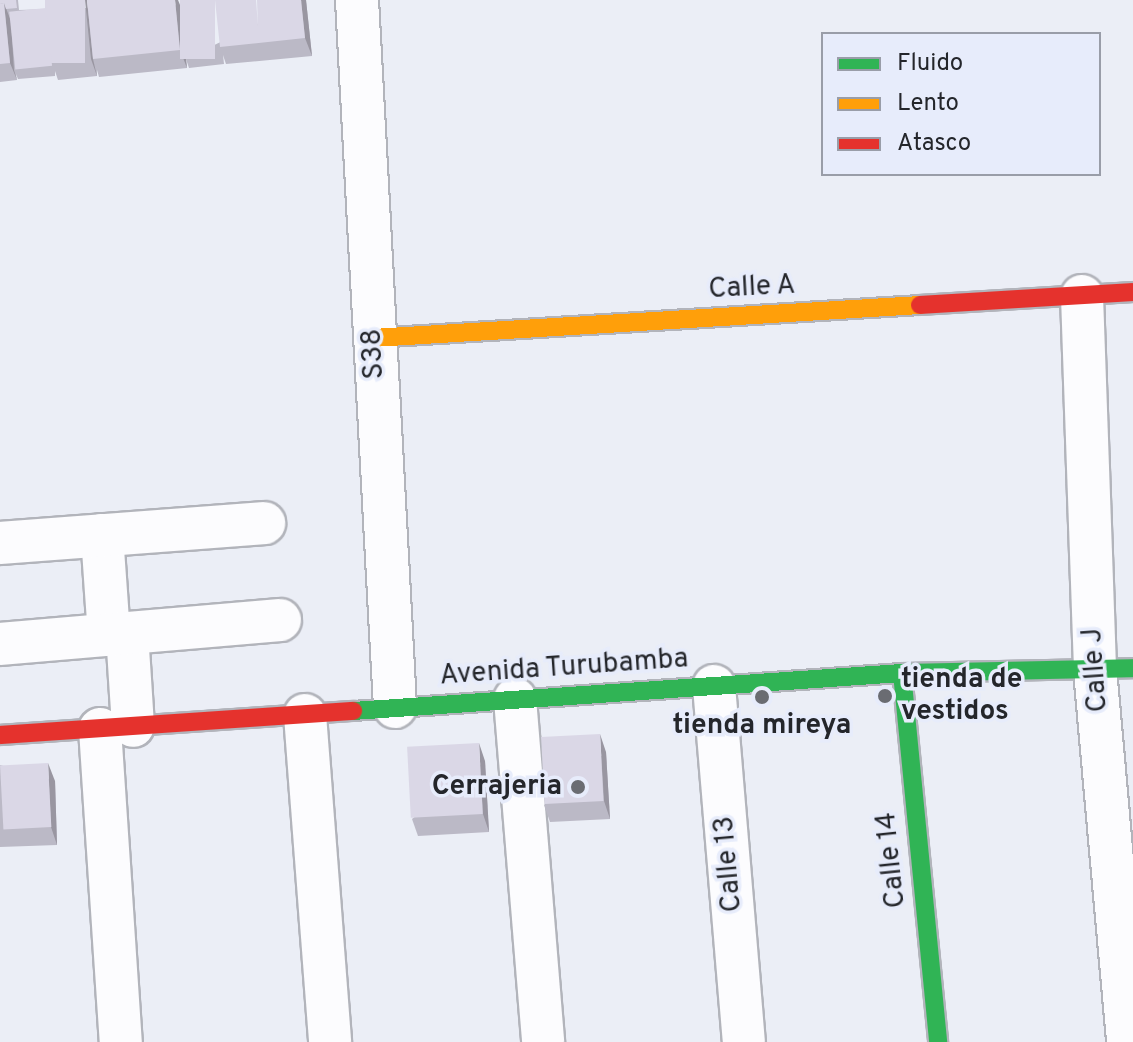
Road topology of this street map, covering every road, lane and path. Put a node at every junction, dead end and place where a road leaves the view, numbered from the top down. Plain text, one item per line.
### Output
1 (357, 0) edge
2 (1133, 292) edge
3 (1082, 296) junction
4 (373, 338) junction
5 (264, 523) dead end
6 (102, 535) junction
7 (0, 543) edge
8 (280, 620) dead end
9 (118, 634) junction
10 (0, 644) edge
11 (1114, 669) edge
12 (902, 673) junction
13 (714, 686) junction
14 (515, 699) junction
15 (395, 707) junction
16 (305, 715) junction
17 (116, 727) junction
18 (0, 735) edge
19 (121, 1042) edge
20 (330, 1042) edge
21 (543, 1042) edge
22 (744, 1042) edge
23 (938, 1042) edge
24 (1128, 1042) edge

1 - 4 street, S38
2 - 3 street, Calle A
3 - 4 street, Calle A
3 - 11 street, Calle J
4 - 15 street, S38
5 - 6 street
6 - 7 street
6 - 9 street
8 - 9 street
9 - 10 street
9 - 17 street
11 - 12 street, Avenida Turubamba
11 - 24 street, Calle J
12 - 13 street, Avenida Turubamba
12 - 23 street, Calle 14
13 - 14 street, Avenida Turubamba
13 - 22 street, Calle 13
14 - 15 street, Avenida Turubamba
14 - 21 street
15 - 16 street, Avenida Turubamba
16 - 17 street, Avenida Turubamba
16 - 20 street
17 - 18 street, Avenida Turubamba
17 - 19 street

